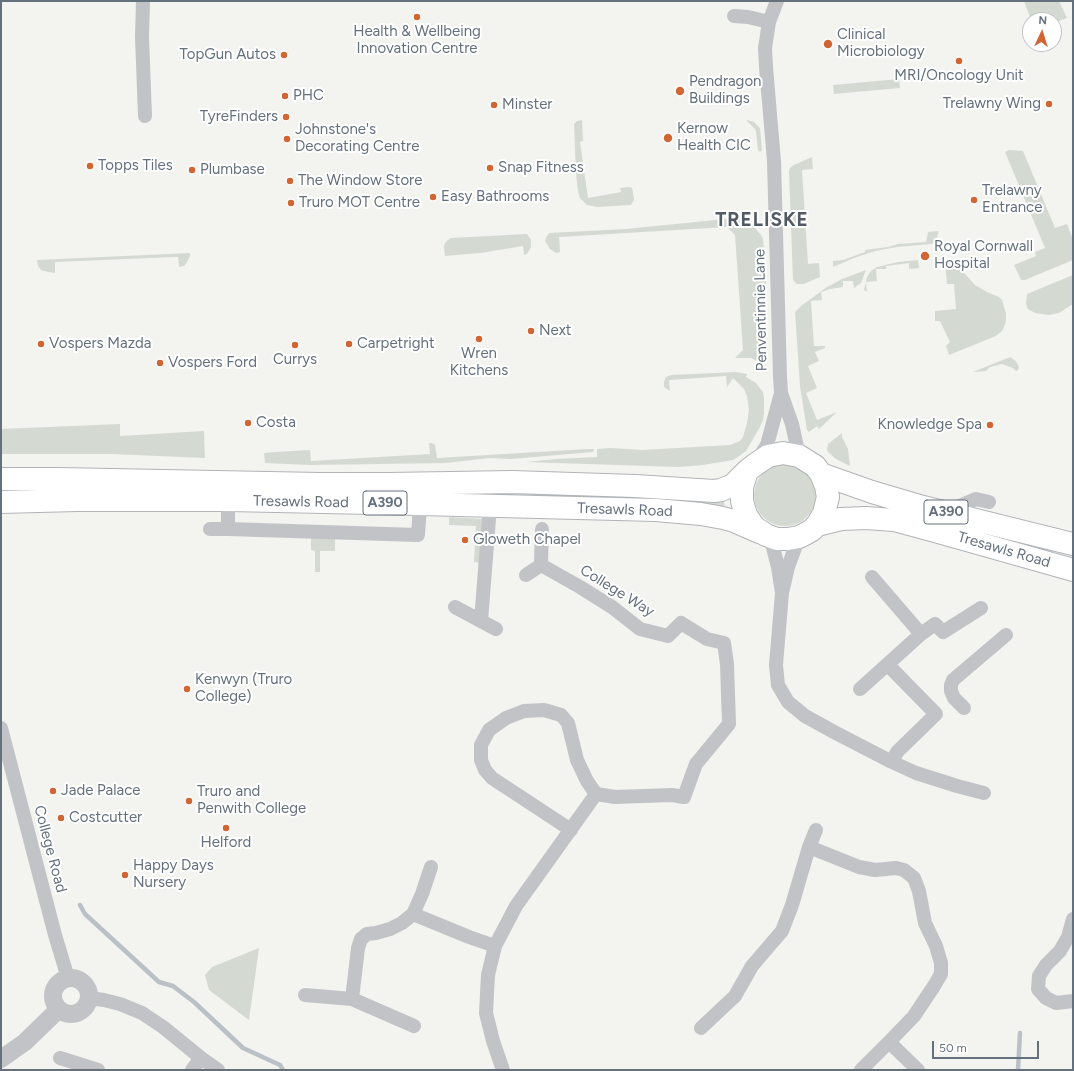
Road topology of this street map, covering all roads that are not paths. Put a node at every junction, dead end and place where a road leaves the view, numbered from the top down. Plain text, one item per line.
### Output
1 (143, 1) edge
2 (777, 1) edge
3 (734, 16) dead end
4 (769, 22) junction
5 (145, 116) dead end
6 (781, 393) junction
7 (799, 456) junction
8 (752, 467) junction
9 (821, 474) junction
10 (1, 479) edge
11 (228, 500) junction
12 (1, 502) edge
13 (989, 502) dead end
14 (420, 504) junction
15 (490, 506) junction
16 (946, 512) junction
17 (817, 525) junction
18 (210, 529) dead end
19 (228, 529) junction
20 (542, 529) dead end
21 (768, 536) junction
22 (799, 537) junction
23 (1073, 544) edge
24 (541, 565) junction
25 (1073, 570) edge
26 (526, 575) dead end
27 (872, 577) dead end
28 (782, 593) junction
29 (455, 607) dead end
30 (981, 608) dead end
31 (481, 621) junction
32 (496, 629) dead end
33 (921, 634) junction
34 (1006, 635) dead end
35 (888, 665) junction
36 (860, 689) dead end
37 (954, 698) junction
38 (964, 708) dead end
39 (936, 714) junction
40 (1, 728) edge
41 (892, 762) junction
42 (984, 793) dead end
43 (596, 794) junction
44 (571, 830) junction
45 (816, 830) dead end
46 (809, 847) junction
47 (431, 867) dead end
48 (414, 914) junction
49 (1073, 919) edge
50 (494, 946) junction
51 (68, 978) junction
52 (305, 995) dead end
53 (89, 998) junction
54 (352, 999) junction
55 (1073, 1002) edge
56 (58, 1010) junction
57 (414, 1026) dead end
58 (701, 1028) dead end
59 (889, 1042) junction
60 (60, 1058) dead end
61 (200, 1058) junction
62 (1, 1059) edge
63 (98, 1070) edge
64 (192, 1070) edge
65 (218, 1070) edge
66 (503, 1070) edge
67 (861, 1070) edge
68 (918, 1070) edge

1 - 5 street
2 - 4 street, Penventinnie Lane
3 - 4 street
4 - 6 street, Penventinnie Lane
6 - 7 street, Penventinnie Lane
6 - 8 street, Penventinnie Lane
7 - 8 highway, A390
7 - 9 highway, A390
8 - 10 highway, Tresawls Road / A390
8 - 21 highway
9 - 16 highway, Tresawls Road / A390
9 - 17 highway, A390
11 - 12 highway, Tresawls Road / A390
11 - 14 highway, Tresawls Road / A390
11 - 19 street
13 - 16 street
14 - 15 highway, Tresawls Road / A390
14 - 19 street
15 - 21 highway, Tresawls Road / A390
15 - 31 street
16 - 23 highway, Tresawls Road / A390
17 - 22 highway, A390
17 - 25 highway, Tresawls Road / A390
18 - 19 street
20 - 24 street
21 - 22 highway, A390
21 - 28 street
22 - 28 street
24 - 26 street
24 - 43 street, College Way
27 - 33 street
28 - 41 street
29 - 31 street
30 - 33 street
31 - 32 street
33 - 35 street
34 - 37 street
35 - 36 street
35 - 39 street
37 - 38 street
37 - 39 street
39 - 41 street
40 - 51 street, College Road
41 - 42 street
43 - 44 street
43 - 44 street
44 - 50 street
45 - 46 street
46 - 58 street
46 - 59 street
47 - 48 street
48 - 50 street
48 - 54 street
49 - 55 street
50 - 66 street
51 - 53 street
51 - 56 street
52 - 54 street
53 - 56 street
53 - 61 street
54 - 57 street
56 - 62 street
59 - 67 street
59 - 68 street
60 - 63 street
61 - 64 street
61 - 65 street

